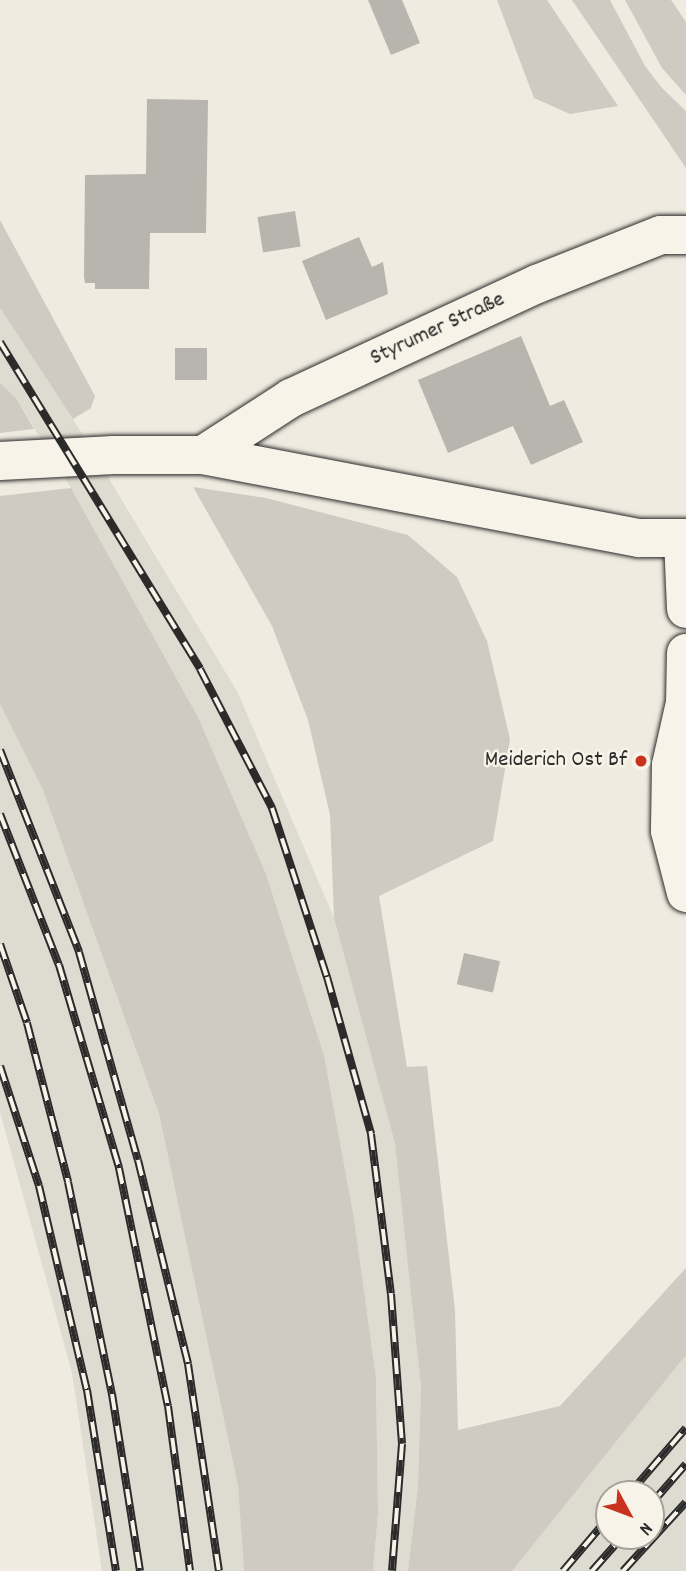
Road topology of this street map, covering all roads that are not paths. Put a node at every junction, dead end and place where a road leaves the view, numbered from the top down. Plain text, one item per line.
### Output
1 (686, 235) edge
2 (203, 455) junction
3 (0, 461) edge
4 (685, 538) edge
5 (686, 610) edge
6 (686, 653) edge
7 (686, 893) edge

1 - 2 street, Styrumer Straße
2 - 3 street
2 - 4 street
4 - 5 street
6 - 7 street

